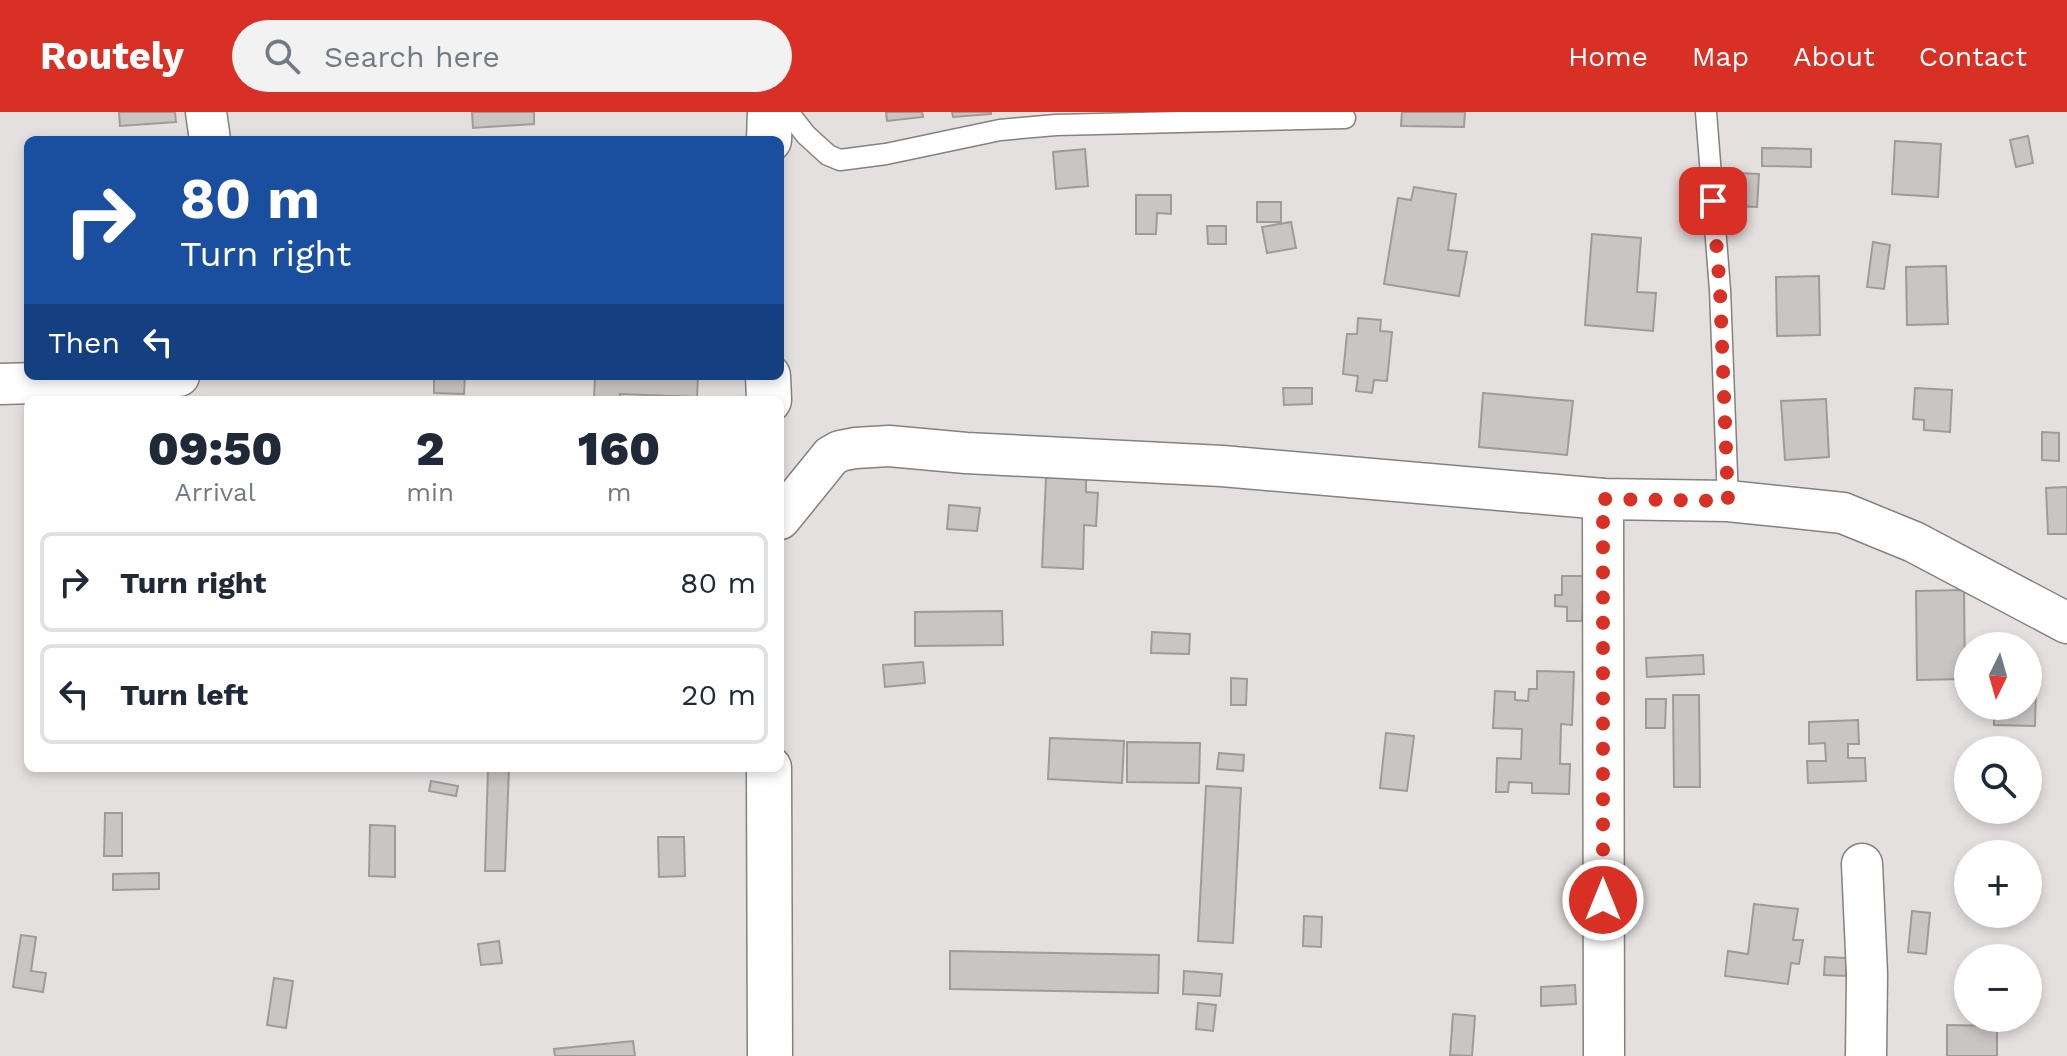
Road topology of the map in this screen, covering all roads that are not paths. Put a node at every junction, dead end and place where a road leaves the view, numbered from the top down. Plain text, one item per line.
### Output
1 (206, 112) edge
2 (770, 112) edge
3 (788, 112) edge
4 (1706, 112) edge
5 (1345, 118) dead end
6 (209, 136) edge
7 (769, 136) edge
8 (149, 380) edge
9 (0, 384) edge
10 (1603, 499) junction
11 (1728, 501) junction
12 (784, 514) edge
13 (2067, 623) edge
14 (769, 772) edge
15 (1862, 864) dead end
16 (770, 1056) edge
17 (1604, 1056) edge
18 (1866, 1056) edge

1 - 6 street
2 - 7 main road
3 - 5 lane
4 - 11 lane
8 - 9 street
10 - 11 street
10 - 12 street
10 - 17 street
11 - 13 street
14 - 16 main road
15 - 18 street

